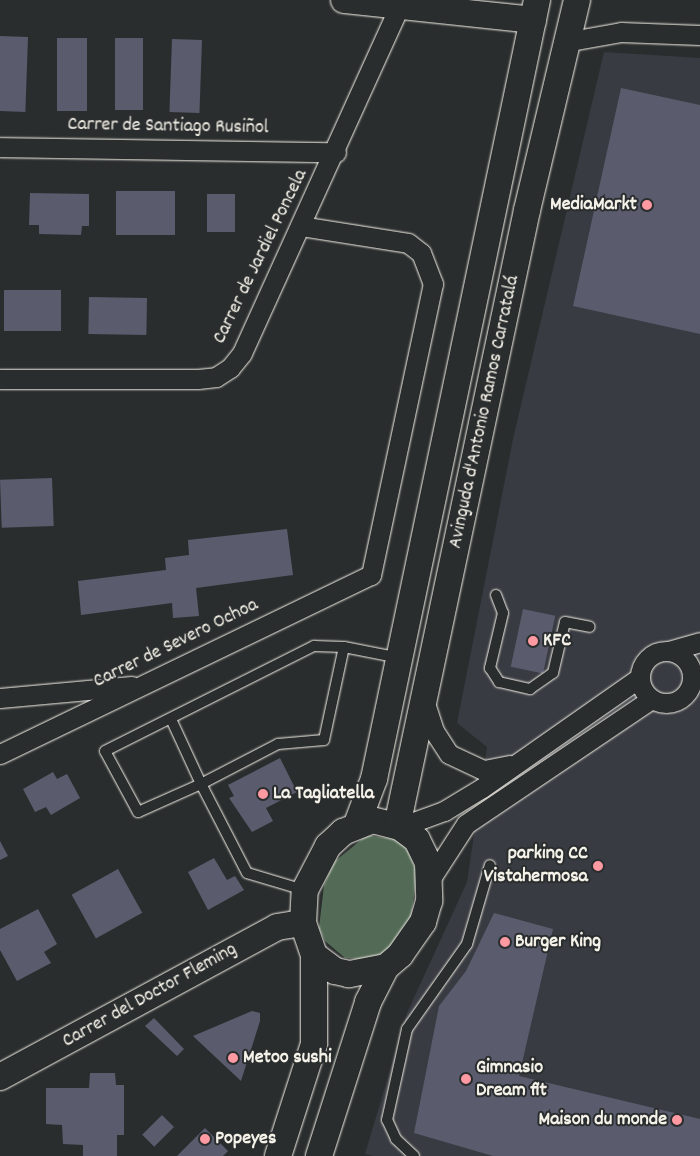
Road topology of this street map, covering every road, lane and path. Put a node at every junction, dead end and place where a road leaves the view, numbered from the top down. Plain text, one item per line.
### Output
1 (344, 0) edge
2 (577, 0) edge
3 (400, 5) junction
4 (535, 10) edge
5 (700, 36) edge
6 (565, 42) junction
7 (0, 147) edge
8 (336, 152) junction
9 (301, 226) junction
10 (0, 379) edge
11 (496, 595) dead end
12 (590, 628) dead end
13 (700, 642) edge
14 (344, 647) junction
15 (668, 651) junction
16 (400, 658) junction
17 (639, 678) junction
18 (695, 680) edge
19 (142, 685) junction
20 (0, 698) edge
21 (424, 699) junction
22 (651, 699) junction
23 (171, 719) junction
24 (0, 754) edge
25 (519, 763) junction
26 (200, 784) junction
27 (357, 824) junction
28 (398, 826) junction
29 (490, 865) dead end
30 (431, 878) junction
31 (305, 890) junction
32 (303, 923) junction
33 (314, 955) junction
34 (386, 967) junction
35 (0, 1077) edge
36 (278, 1156) edge
37 (320, 1156) edge
38 (414, 1156) edge

1 - 3 main road
2 - 6 main road, Avinguda d'Antonio Ramos Carratalá
3 - 4 main road
3 - 8 street, Carrer de Jardiel Poncela
4 - 16 main road, Avinguda d'Antonio Ramos Carratalá
5 - 6 street
6 - 21 main road, Avinguda d'Antonio Ramos Carratalá
7 - 8 street, Carrer de Santiago Rusiñol
8 - 9 street, Carrer de Jardiel Poncela
9 - 10 street, Carrer de Jardiel Poncela
9 - 19 street, Carrer de Severo Ochoa
11 - 12 lane
13 - 15 street
14 - 16 lane
14 - 23 lane
14 - 26 lane
15 - 17 street
15 - 18 street
16 - 27 main road, Avinguda d'Antonio Ramos Carratalá
17 - 22 street
17 - 25 street
18 - 22 street
19 - 20 street
19 - 24 street, Carrer de Severo Ochoa
21 - 25 street
21 - 28 main road, Avinguda d'Antonio Ramos Carratalá
22 - 30 street
23 - 26 lane
23 - 26 lane
25 - 28 street
26 - 31 lane
27 - 28 main road
27 - 31 main road
28 - 30 main road
29 - 38 lane
30 - 34 main road
31 - 32 main road
32 - 33 main road
32 - 35 main road, Carrer del Doctor Fleming
33 - 34 main road
33 - 36 main road
34 - 37 main road

